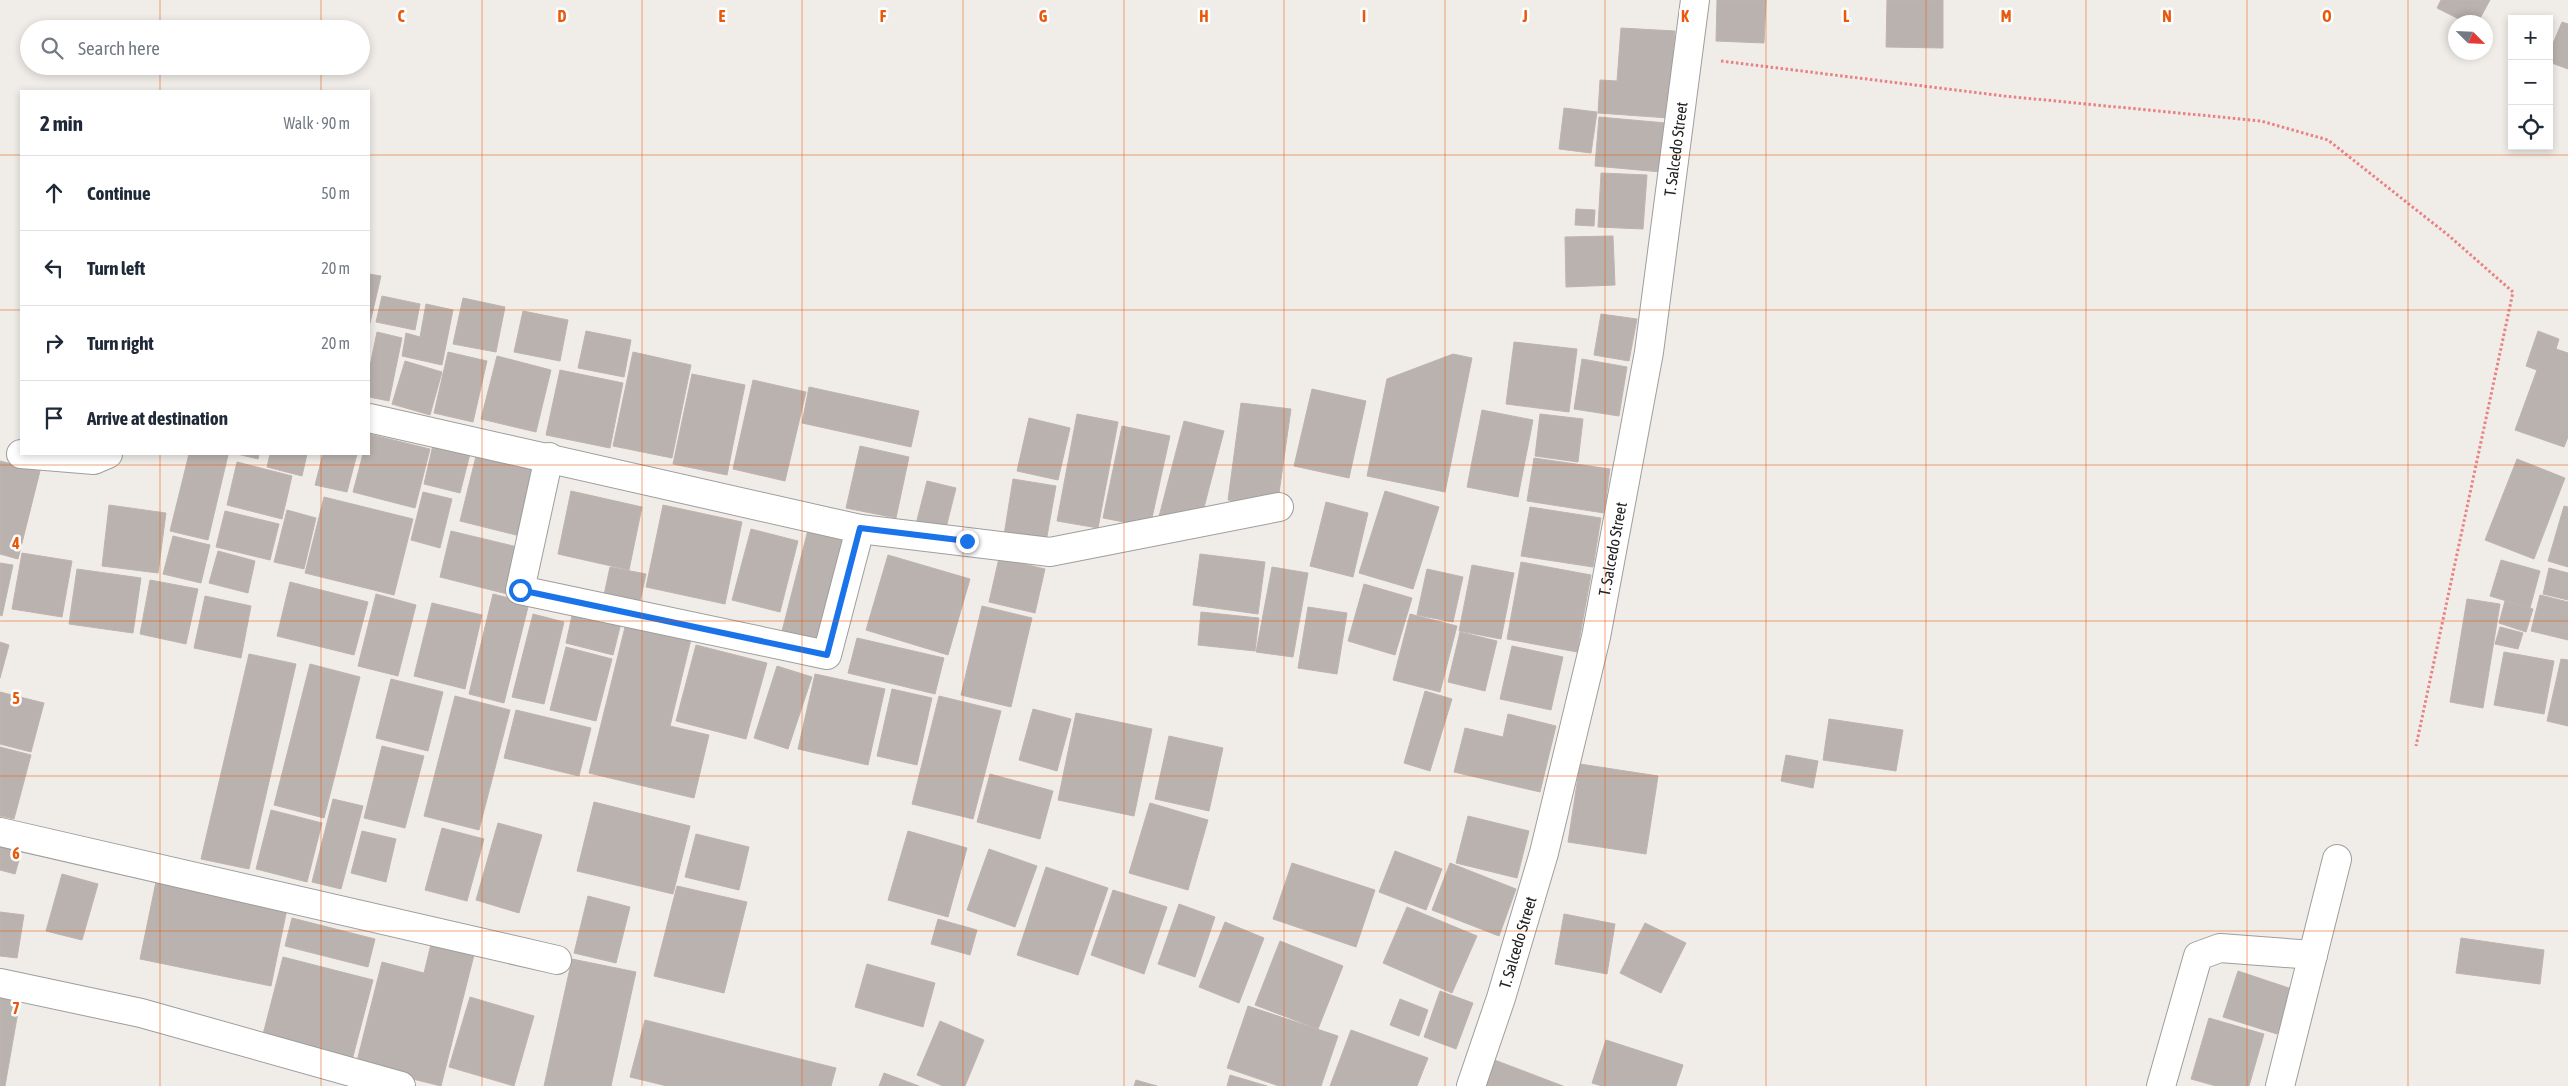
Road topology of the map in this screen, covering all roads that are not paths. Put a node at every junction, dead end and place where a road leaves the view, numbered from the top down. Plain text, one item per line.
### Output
1 (1695, 0) edge
2 (370, 418) edge
3 (0, 452) edge
4 (20, 454) edge
5 (33, 455) edge
6 (106, 455) edge
7 (549, 457) junction
8 (1279, 507) dead end
9 (860, 528) junction
10 (0, 832) edge
11 (2338, 859) dead end
12 (2313, 955) junction
13 (557, 960) dead end
14 (0, 983) edge
15 (401, 1086) edge
16 (1471, 1086) edge
17 (2161, 1086) edge
18 (2280, 1086) edge

1 - 16 street, T. Salcedo Street
2 - 7 street
3 - 4 street
5 - 6 street
7 - 9 street
7 - 9 street
8 - 9 street
10 - 13 street
11 - 12 street
12 - 17 street
12 - 18 street
14 - 15 street

